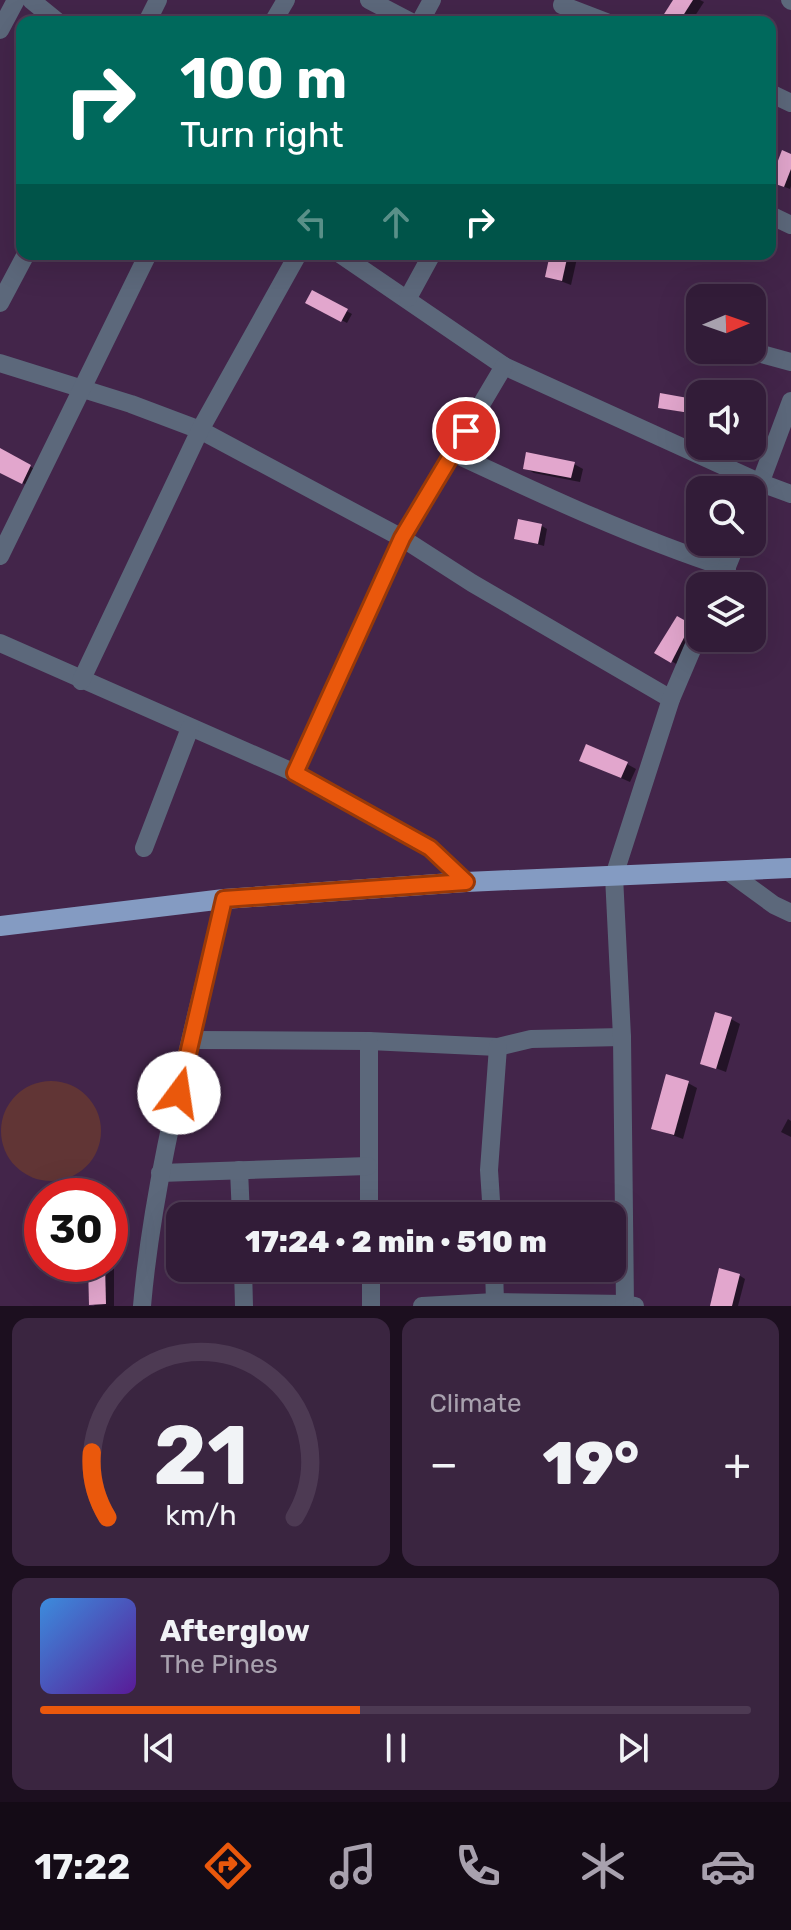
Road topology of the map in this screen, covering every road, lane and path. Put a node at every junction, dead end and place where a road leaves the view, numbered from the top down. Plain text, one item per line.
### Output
1 (16, 0) edge
2 (31, 0) edge
3 (369, 0) edge
4 (560, 9) edge
5 (51, 16) edge
6 (400, 16) edge
7 (585, 16) edge
8 (0, 30) edge
9 (23, 260) edge
10 (145, 260) edge
11 (295, 260) edge
12 (349, 260) edge
13 (429, 260) edge
14 (408, 298) junction
15 (0, 303) edge
16 (766, 355) edge
17 (791, 362) edge
18 (0, 363) edge
19 (504, 366) junction
20 (80, 390) junction
21 (791, 401) edge
22 (200, 430) junction
23 (453, 453) junction
24 (746, 476) edge
25 (764, 476) edge
26 (766, 485) edge
27 (791, 494) edge
28 (402, 538) junction
29 (0, 556) edge
30 (732, 556) edge
31 (727, 568) junction
32 (725, 572) edge
33 (0, 643) edge
34 (691, 652) edge
35 (81, 681) junction
36 (671, 699) junction
37 (190, 728) junction
38 (295, 773) junction
39 (144, 848) dead end
40 (791, 868) edge
41 (726, 870) junction
42 (614, 876) junction
43 (466, 882) junction
44 (224, 899) junction
45 (791, 913) edge
46 (0, 926) edge
47 (622, 1037) junction
48 (192, 1040) junction
49 (369, 1041) junction
50 (498, 1047) junction
51 (368, 1166) junction
52 (239, 1170) junction
53 (160, 1173) junction
54 (240, 1202) edge
55 (369, 1202) edge
56 (491, 1202) edge
57 (243, 1282) edge
58 (371, 1282) edge
59 (494, 1282) edge
60 (495, 1302) junction
61 (628, 1305) edge
62 (142, 1306) edge
63 (244, 1306) edge
64 (371, 1306) edge
65 (422, 1306) edge

1 - 8 street
2 - 5 street
3 - 6 street
4 - 7 street
9 - 15 street
10 - 20 street
11 - 22 street
12 - 14 street
13 - 14 street
14 - 19 street
16 - 17 street
18 - 20 street
19 - 23 street
19 - 24 street
20 - 22 street
20 - 29 street
21 - 25 street
22 - 28 street
22 - 35 street
23 - 28 street
23 - 31 street
26 - 27 street
28 - 36 street
28 - 38 street
30 - 31 street
31 - 32 street
33 - 35 street
34 - 36 street
35 - 37 street
36 - 42 street
37 - 38 street
37 - 39 street
38 - 43 street
40 - 41 main road
41 - 42 main road
41 - 45 street
42 - 43 main road
42 - 47 street
43 - 44 main road
44 - 46 main road
44 - 48 street
47 - 50 street
47 - 61 street
48 - 49 street
48 - 53 street
49 - 50 street
49 - 51 street
50 - 56 street
51 - 52 street
51 - 55 street
52 - 53 street
52 - 54 street
53 - 62 street
57 - 63 street
58 - 64 street
59 - 60 street
60 - 61 street
60 - 65 street

